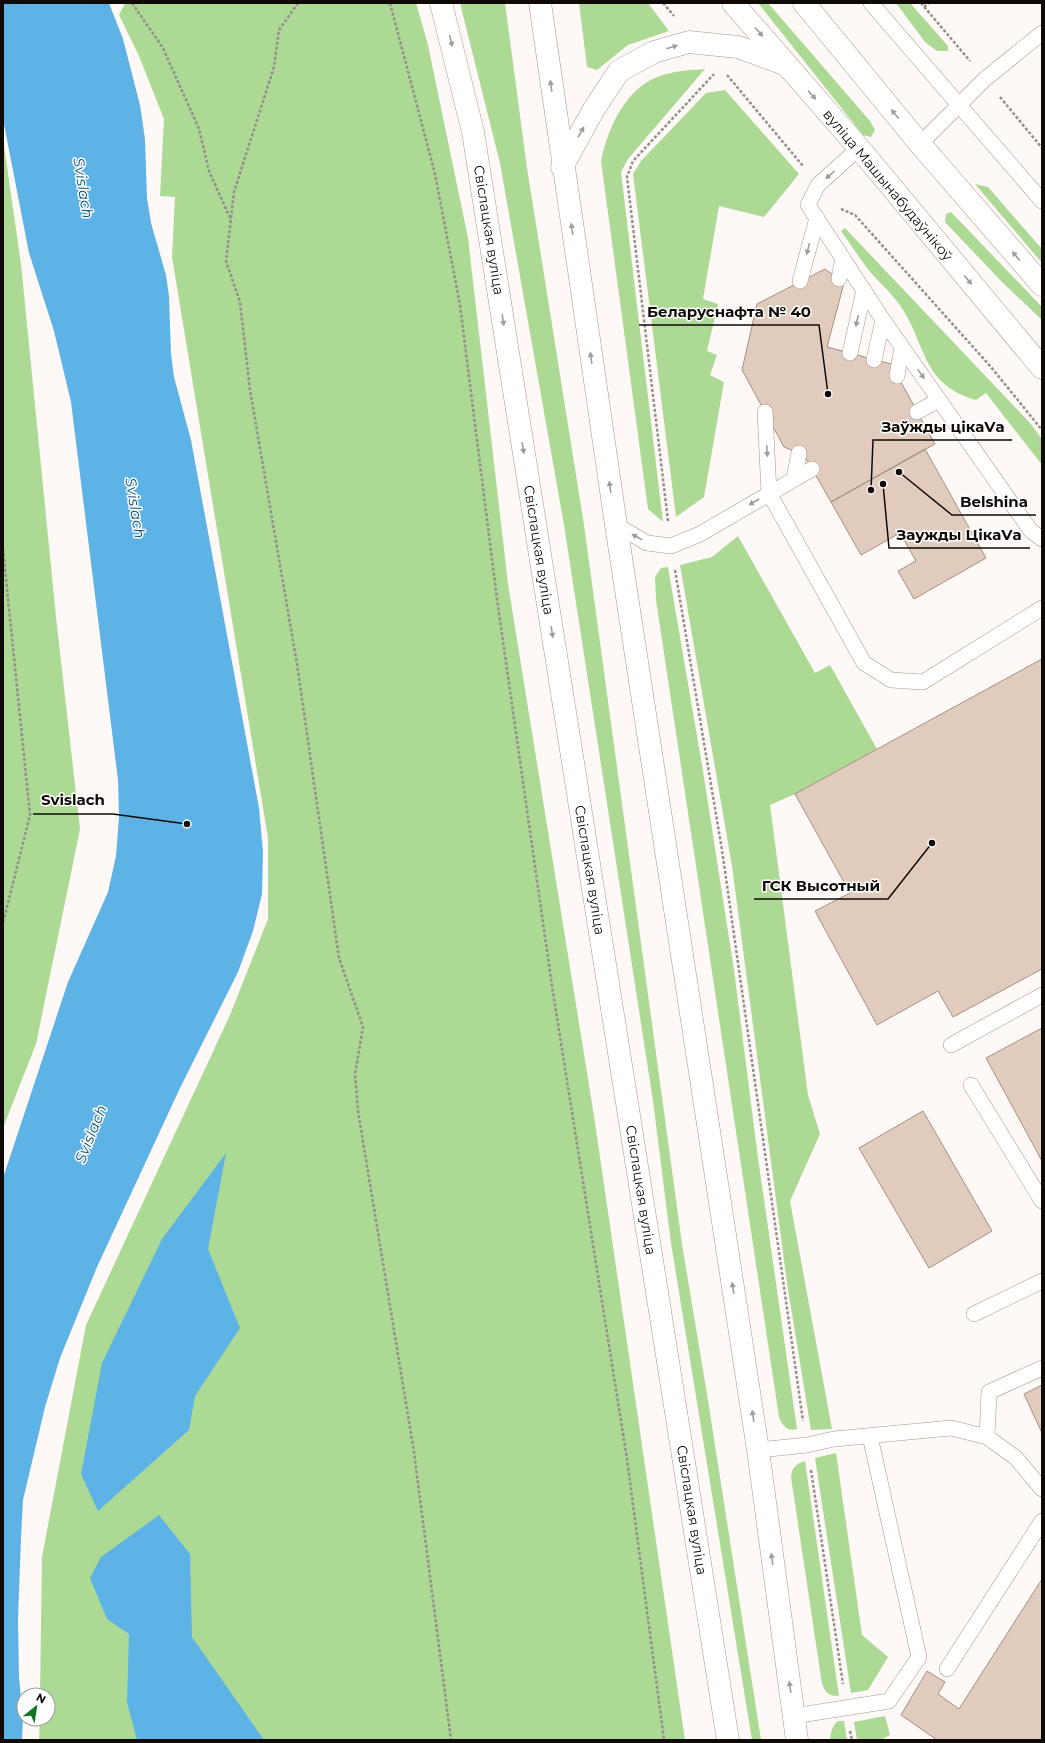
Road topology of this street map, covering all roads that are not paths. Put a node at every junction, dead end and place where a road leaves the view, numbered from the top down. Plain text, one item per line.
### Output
1 (442, 3) edge
2 (540, 3) edge
3 (733, 3) edge
4 (804, 3) edge
5 (870, 3) edge
6 (1042, 33) edge
7 (787, 65) junction
8 (959, 104) junction
9 (920, 144) junction
10 (859, 148) junction
11 (562, 167) junction
12 (1042, 201) edge
13 (817, 218) junction
14 (843, 258) junction
15 (839, 279) dead end
16 (800, 281) dead end
17 (1042, 285) edge
18 (864, 290) junction
19 (883, 320) junction
20 (902, 347) junction
21 (850, 353) dead end
22 (874, 360) dead end
23 (1042, 368) edge
24 (897, 376) dead end
25 (939, 400) junction
26 (765, 412) dead end
27 (917, 412) dead end
28 (799, 453) dead end
29 (812, 469) dead end
30 (794, 479) junction
31 (769, 493) junction
32 (616, 525) junction
33 (1042, 539) edge
34 (1042, 608) edge
35 (1042, 995) edge
36 (951, 1045) dead end
37 (971, 1085) dead end
38 (1042, 1201) edge
39 (1042, 1281) edge
40 (974, 1314) dead end
41 (1042, 1368) edge
42 (870, 1436) junction
43 (987, 1437) junction
44 (758, 1450) junction
45 (1042, 1489) edge
46 (1042, 1521) edge
47 (947, 1669) dead end
48 (794, 1716) junction
49 (728, 1740) edge
50 (797, 1740) edge

1 -> 49 main road, Свіслацкая вуліца
11 -> 2 main road
3 -> 7 main road, вуліца Машынабудаўнікоў
9 -> 4 main road
5 - 8 lane
6 - 8 lane
7 -> 10 main road, вуліца Машынабудаўнікоў
11 -> 7 main road
8 - 9 lane
8 - 12 lane
17 -> 9 main road
10 -> 13 lane
10 -> 23 main road, вуліца Машынабудаўнікоў
32 -> 11 main road
13 - 14 lane
13 -> 16 lane
14 - 15 lane
14 - 18 lane
18 - 19 lane
18 -> 21 lane
19 - 20 lane
19 - 22 lane
20 - 24 lane
20 -> 25 lane
25 - 27 lane
25 - 33 lane
26 -> 31 lane
28 - 30 lane
29 - 30 lane
30 - 31 lane
31 -> 32 lane
31 - 34 lane
44 -> 32 main road
35 - 36 lane
37 - 38 lane
39 - 40 lane
41 - 43 lane
42 - 43 lane
42 - 44 lane
42 - 48 lane
43 - 45 lane
48 -> 44 main road
46 - 47 lane
48 - 50 main road

